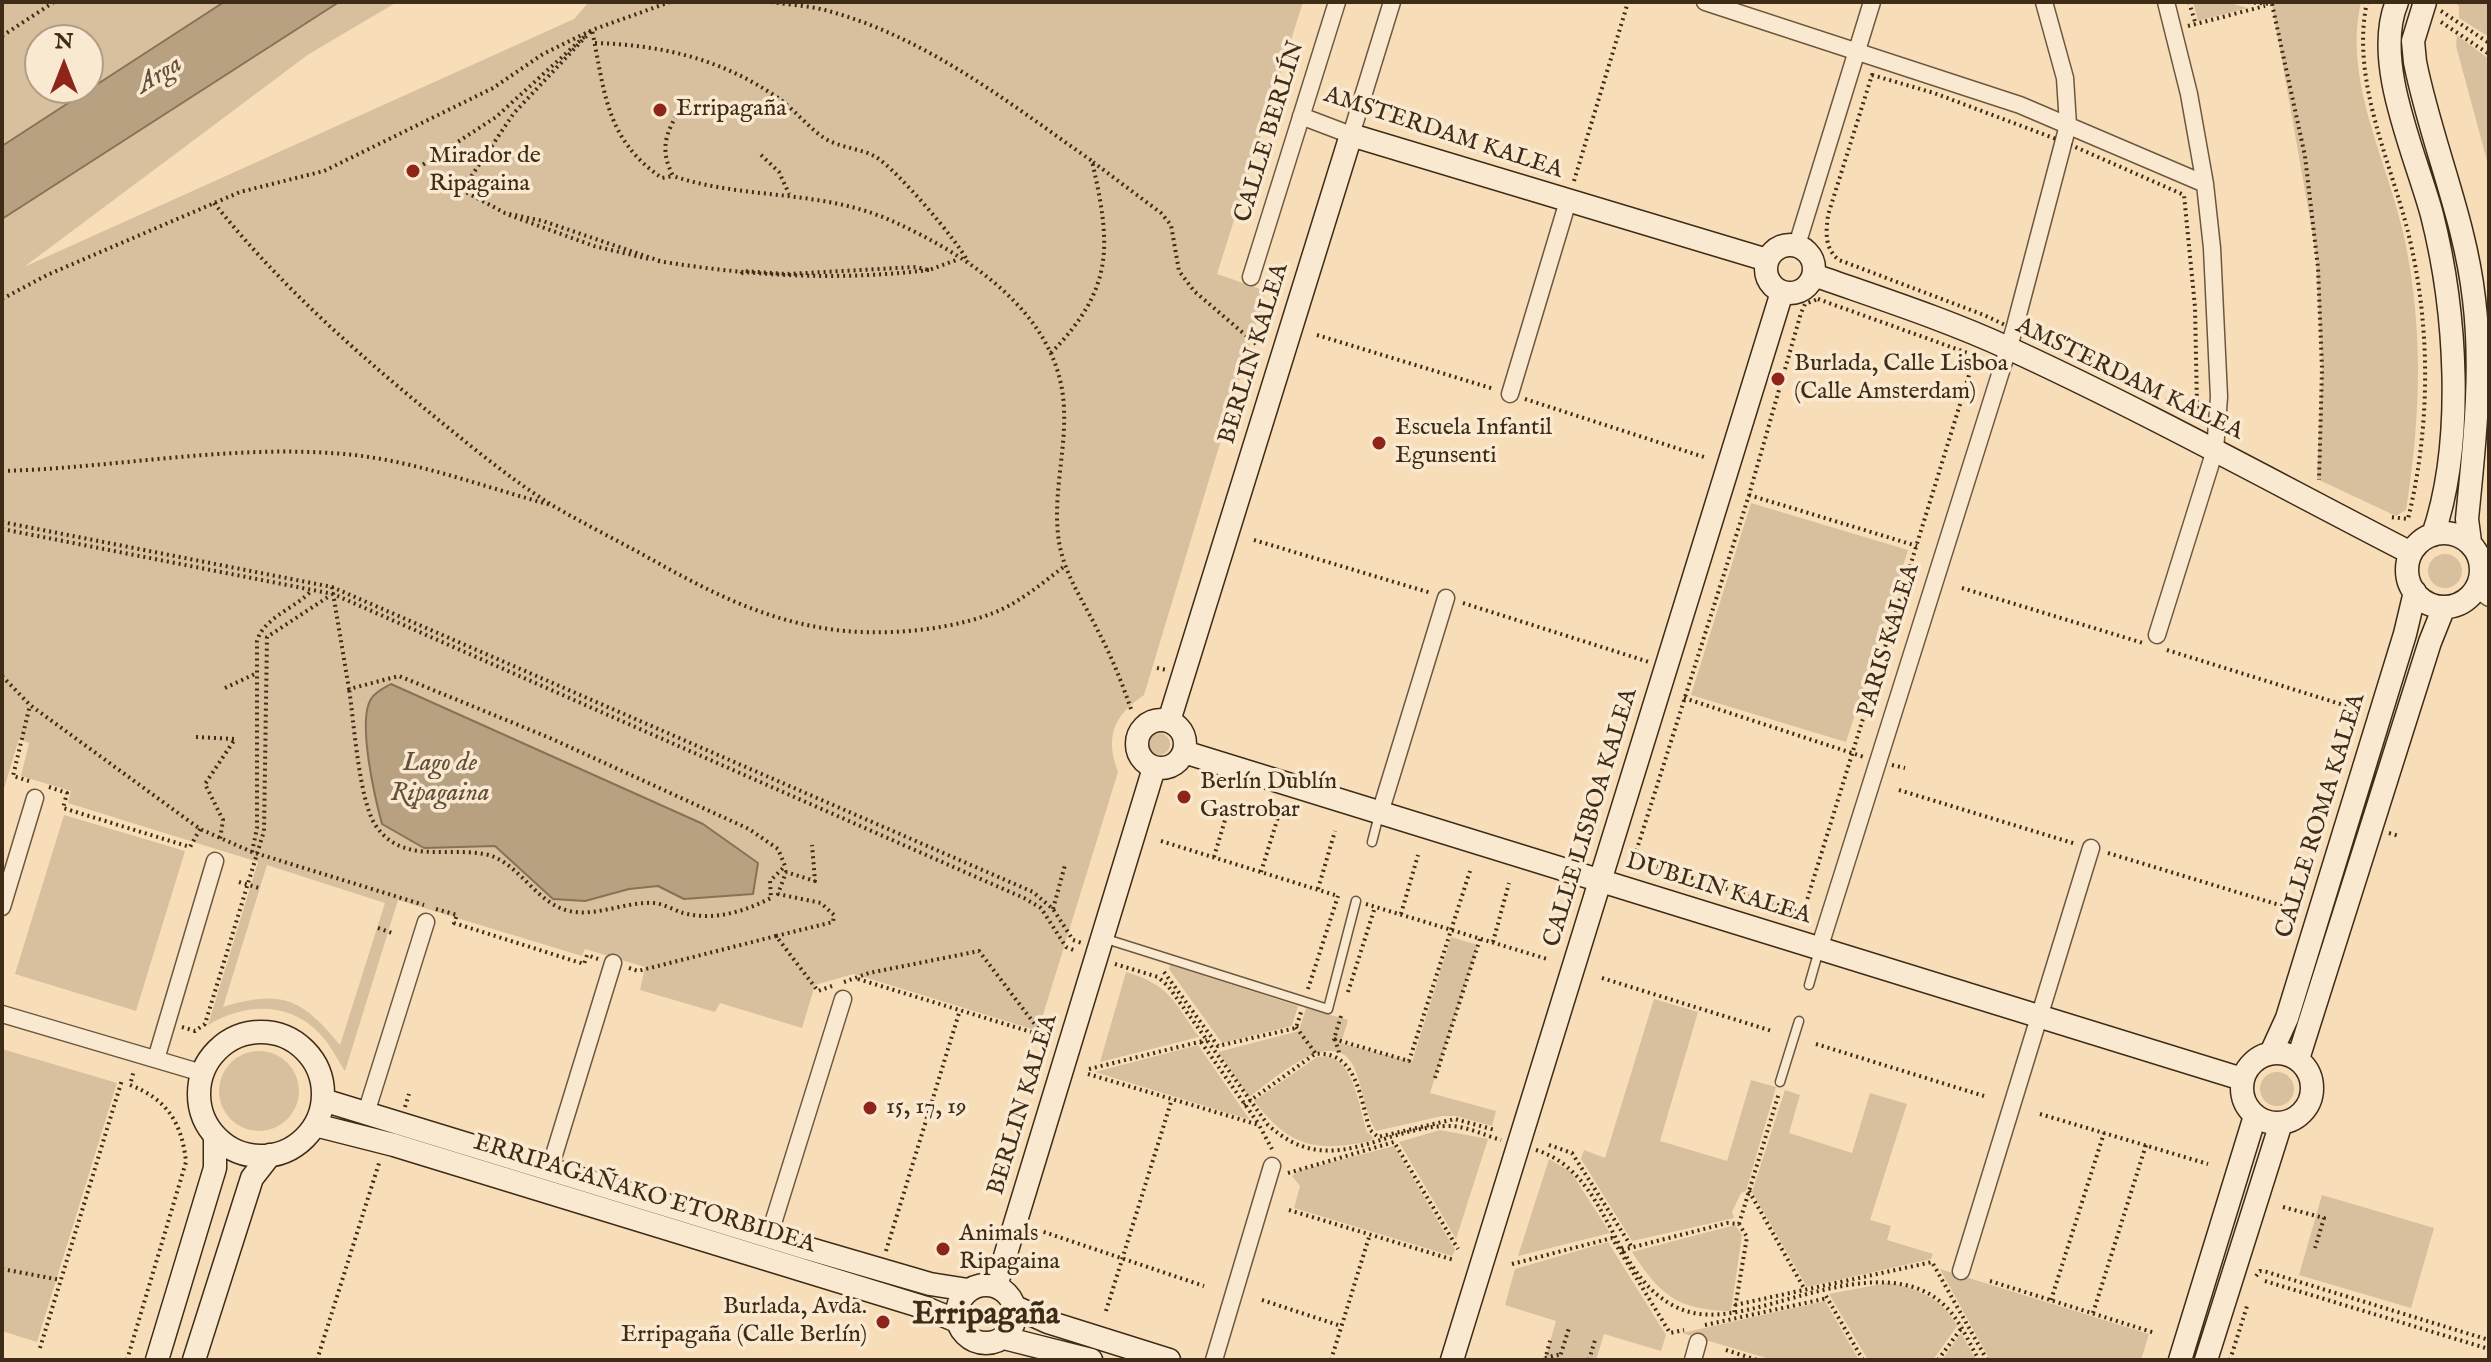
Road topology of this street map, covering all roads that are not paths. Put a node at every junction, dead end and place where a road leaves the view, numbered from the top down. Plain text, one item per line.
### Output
1 (1337, 2) edge
2 (1392, 2) edge
3 (1705, 2) edge
4 (1872, 2) edge
5 (2044, 2) edge
6 (2166, 2) edge
7 (2397, 2) edge
8 (2432, 9) edge
9 (1858, 50) junction
10 (1301, 116) junction
11 (2068, 125) junction
12 (1351, 135) junction
13 (2205, 184) junction
14 (1571, 191) junction
15 (1797, 245) junction
16 (1767, 260) junction
17 (1814, 275) junction
18 (1251, 277) dead end
19 (1782, 292) junction
20 (2007, 348) junction
21 (1510, 394) dead end
22 (2215, 450) junction
23 (2433, 535) junction
24 (2470, 542) junction
25 (2411, 553) junction
26 (2415, 592) junction
27 (2483, 594) edge
28 (1446, 598) road end
29 (2444, 607) junction
30 (2157, 635) dead end
31 (1169, 721) junction
32 (1184, 752) junction
33 (1154, 768) junction
34 (35, 798) dead end
35 (1380, 813) junction
36 (1372, 842) dead end
37 (2091, 848) dead end
38 (215, 861) dead end
39 (1600, 881) junction
40 (1356, 901) dead end
41 (2, 907) edge
42 (426, 922) dead end
43 (1099, 948) junction
44 (1819, 949) junction
45 (613, 963) road end
46 (1809, 985) dead end
47 (843, 999) dead end
48 (2, 1014) edge
49 (2040, 1017) junction
50 (1799, 1021) dead end
51 (2271, 1053) junction
52 (156, 1059) junction
53 (2298, 1059) junction
54 (202, 1073) junction
55 (2242, 1079) junction
56 (1780, 1082) road end
57 (323, 1100) junction
58 (366, 1113) junction
59 (2255, 1116) junction
60 (2281, 1123) junction
61 (315, 1125) junction
62 (215, 1136) junction
63 (270, 1155) junction
64 (1279, 1167) road end
65 (550, 1168) junction
66 (769, 1236) junction
67 (1961, 1271) dead end
68 (996, 1286) junction
69 (968, 1290) junction
70 (1015, 1307) junction
71 (957, 1321) junction
72 (1699, 1334) road end
73 (1004, 1338) junction
74 (157, 1360) edge
75 (194, 1360) edge
76 (1091, 1360) edge
77 (1169, 1360) edge
78 (1214, 1360) edge
79 (1452, 1360) edge
80 (1693, 1360) edge
81 (2180, 1360) edge
82 (2206, 1360) edge

1 - 10 street, CALLE BERLÍN
2 - 12 street, BERLIN KALEA
3 - 9 street
4 - 9 street
5 - 11 street, PARIS KALEA
6 - 13 street
7 - 23 street
8 - 24 street
9 - 11 street
9 - 15 street
10 - 12 street, AMSTERDAM KALEA
10 - 18 street, CALLE BERLÍN
11 - 13 street
11 - 20 street, PARIS KALEA
12 - 14 street, AMSTERDAM KALEA
12 - 31 street, BERLIN KALEA
13 - 22 street
14 - 16 street, AMSTERDAM KALEA
14 - 21 street, AMSTERDAM KALEA
15 - 16 street
15 - 17 street
16 - 19 street
17 - 19 street
17 - 20 street, AMSTERDAM KALEA
19 - 39 street, CALLE LISBOA KALEA
20 - 22 street, AMSTERDAM KALEA
20 - 44 street, PARIS KALEA
22 - 25 street, AMSTERDAM KALEA
22 - 30 street
23 - 24 street
23 - 25 street
24 - 27 street
25 - 26 street
26 - 29 street
26 - 51 street, CALLE ROMA KALEA
27 - 29 street
28 - 35 street
29 - 53 street, CALLE ROMA KALEA
31 - 32 street
31 - 33 street
32 - 33 street
32 - 35 street, DUBLIN KALEA
33 - 43 street, BERLIN KALEA
34 - 41 street
35 - 36 lane
35 - 39 street, DUBLIN KALEA
37 - 49 street
38 - 52 street
39 - 44 street, DUBLIN KALEA
39 - 79 street, CALLE LISBOA KALEA
40 - 43 lane
42 - 58 street
43 - 68 street, BERLIN KALEA
44 - 46 lane
44 - 49 street, DUBLIN KALEA
45 - 65 street, ERRIPAGAÑAKO ETORBIDEA
47 - 66 street, ERRIPAGAÑAKO ETORBIDEA
48 - 52 street
49 - 55 street, DUBLIN KALEA
49 - 67 street
50 - 56 lane
51 - 53 street
51 - 55 street
52 - 54 street
53 - 60 street
54 - 57 street
54 - 62 street
55 - 59 street
57 - 58 street, ERRIPAGAÑAKO ETORBIDEA
57 - 61 street
58 - 65 street, ERRIPAGAÑAKO ETORBIDEA
59 - 60 street
59 - 81 street
60 - 82 street
61 - 63 street
61 - 71 street, ERRIPAGAÑAKO ETORBIDEA
62 - 63 street
62 - 74 street
63 - 75 street
64 - 78 street
65 - 66 street, ERRIPAGAÑAKO ETORBIDEA
66 - 69 street, ERRIPAGAÑAKO ETORBIDEA
68 - 69 street
68 - 70 street
69 - 71 street
70 - 73 street
70 - 77 street
71 - 73 street
72 - 80 street
73 - 76 street

